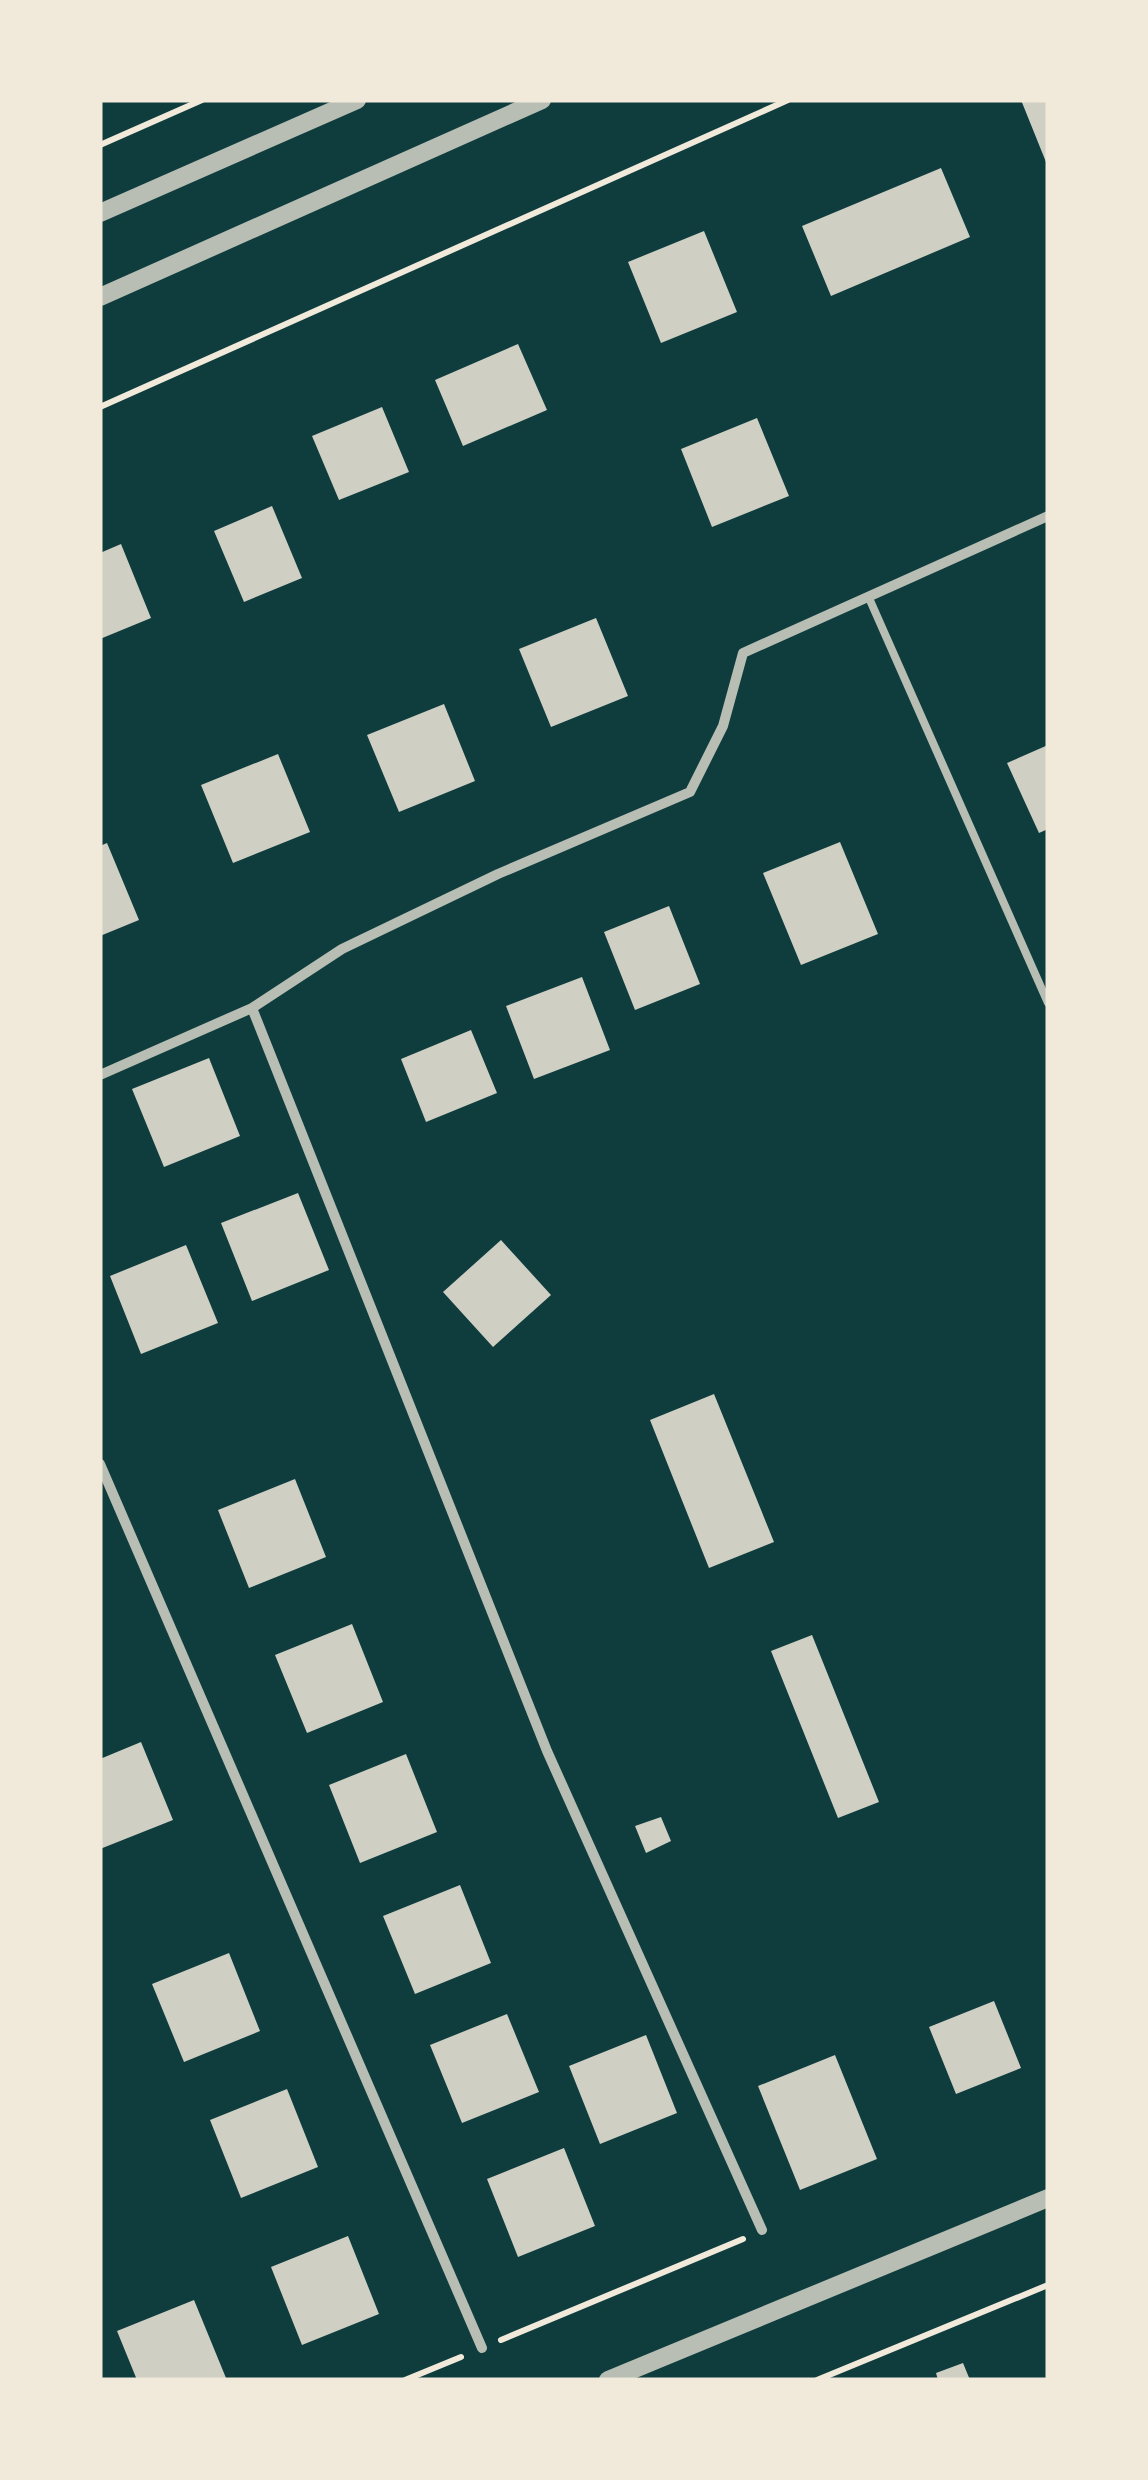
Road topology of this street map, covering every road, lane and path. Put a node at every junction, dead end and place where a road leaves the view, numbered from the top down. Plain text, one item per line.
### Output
1 (202, 100) edge
2 (357, 100) edge
3 (542, 100) edge
4 (788, 100) edge
5 (100, 145) edge
6 (100, 214) edge
7 (100, 297) edge
8 (100, 408) edge
9 (1048, 516) edge
10 (868, 598) junction
11 (1048, 1002) edge
12 (252, 1008) junction
13 (100, 1075) edge
14 (100, 1464) edge
15 (1048, 2198) edge
16 (762, 2230) joint
17 (1048, 2285) edge
18 (482, 2348) junction
19 (405, 2380) edge
20 (608, 2380) edge
21 (817, 2380) edge

1 - 5 path
2 - 6 street
3 - 7 street
4 - 8 path
9 - 10 street
10 - 11 lane
10 - 12 street
12 - 13 street
12 - 16 street
14 - 18 street
15 - 20 street
16 - 18 path
17 - 21 path
18 - 19 path

